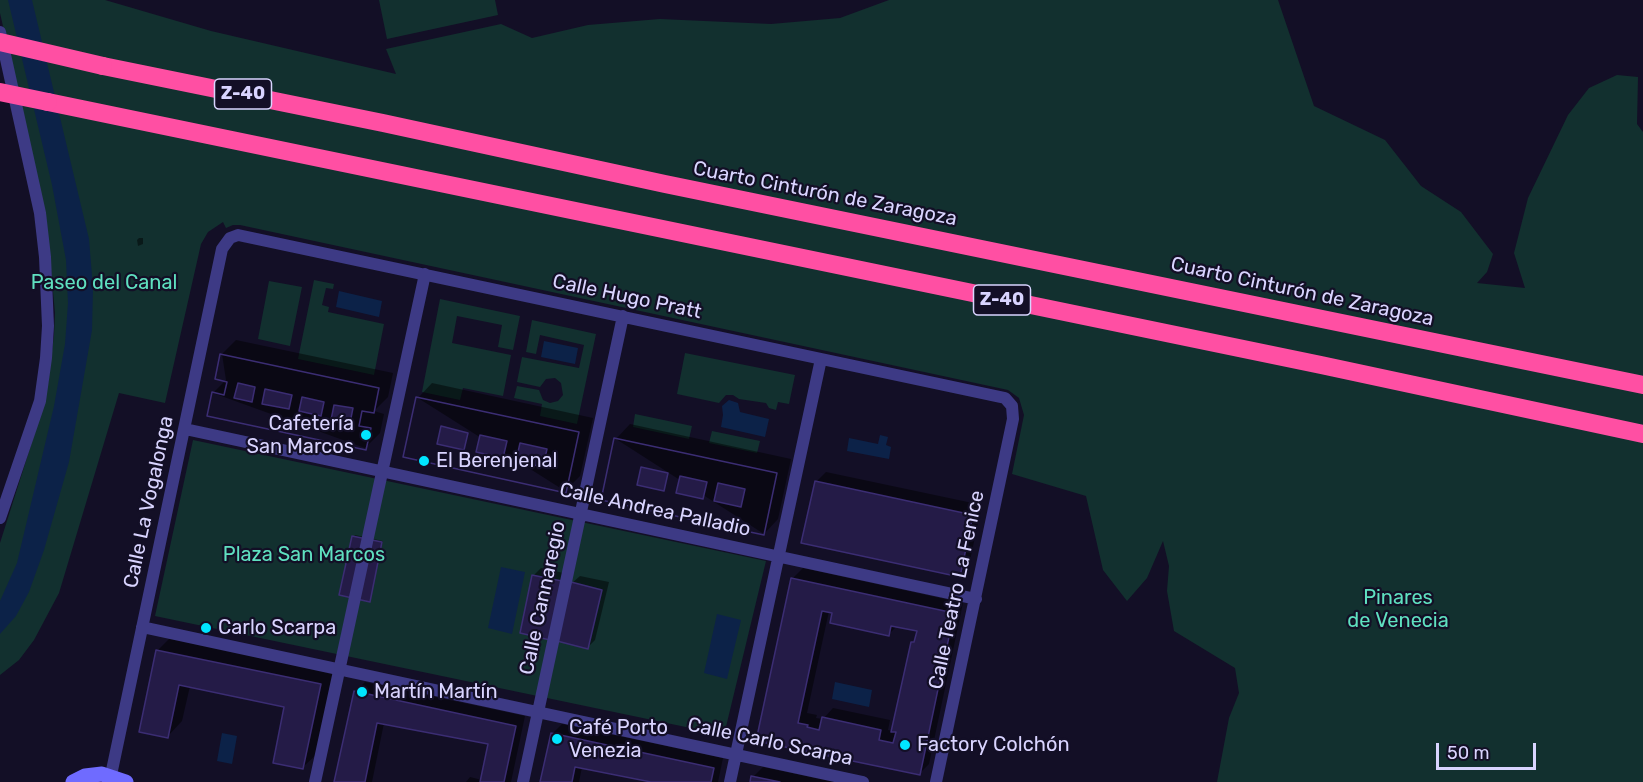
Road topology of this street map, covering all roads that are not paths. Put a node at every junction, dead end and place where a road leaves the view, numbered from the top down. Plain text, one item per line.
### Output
1 (0, 32) edge
2 (0, 42) edge
3 (0, 92) edge
4 (230, 238) joint
5 (425, 273) junction
6 (623, 316) junction
7 (821, 359) junction
8 (1643, 385) edge
9 (1012, 406) joint
10 (185, 429) junction
11 (1643, 434) edge
12 (381, 471) junction
13 (580, 513) junction
14 (0, 518) edge
15 (778, 556) junction
16 (976, 599) junction
17 (142, 627) junction
18 (339, 669) junction
19 (539, 712) junction
20 (735, 756) junction
21 (111, 775) junction
22 (73, 782) edge
23 (126, 782) edge
24 (315, 782) edge
25 (523, 782) edge
26 (730, 782) edge
27 (863, 782) edge
28 (936, 782) edge

1 - 14 street
2 - 8 highway, Cuarto Cinturón de Zaragoza / Z-40, bridge
3 - 11 highway, Z-40, bridge
4 - 5 street, Calle Hugo Pratt
4 - 10 street, Calle La Vogalonga
5 - 6 street, Calle Hugo Pratt
5 - 12 street
6 - 7 street, Calle Hugo Pratt
6 - 13 street, Calle Cannaregio
7 - 9 street, Calle Hugo Pratt
7 - 15 street
9 - 16 street, Calle Teatro La Fenice
10 - 12 street, Calle Andrea Palladio
10 - 17 street, Calle La Vogalonga
12 - 13 street, Calle Andrea Palladio
12 - 18 street
13 - 15 street, Calle Andrea Palladio
13 - 19 street, Calle Cannaregio
15 - 16 street, Calle Andrea Palladio
15 - 20 street
16 - 28 street, Calle Teatro La Fenice
17 - 18 street, Calle Carlo Scarpa
17 - 21 street, Calle La Vogalonga
18 - 19 street, Calle Carlo Scarpa
18 - 24 street
19 - 20 street, Calle Carlo Scarpa
19 - 25 street, Calle Cannaregio
20 - 26 street
20 - 27 street, Calle Carlo Scarpa
21 - 22 street
21 - 23 street

